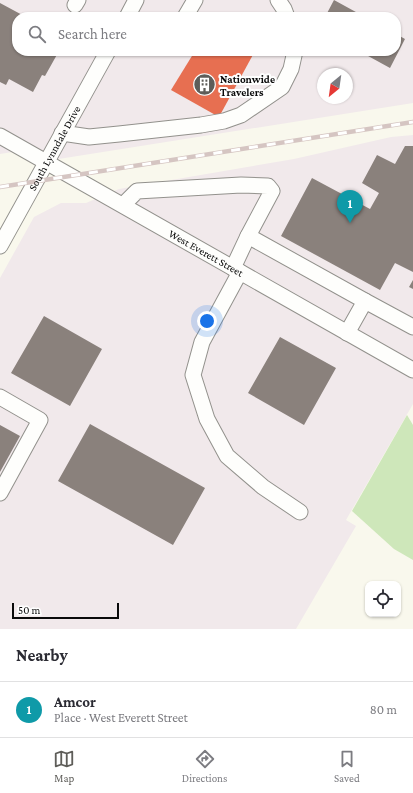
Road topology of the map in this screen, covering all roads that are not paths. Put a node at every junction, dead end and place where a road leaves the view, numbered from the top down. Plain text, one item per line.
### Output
1 (194, 0) edge
2 (278, 0) edge
3 (188, 12) edge
4 (285, 12) edge
5 (105, 56) edge
6 (294, 56) edge
7 (62, 134) junction
8 (0, 136) edge
9 (46, 161) junction
10 (123, 205) junction
11 (248, 236) junction
12 (0, 246) edge
13 (236, 270) junction
14 (365, 301) junction
15 (413, 327) edge
16 (347, 333) junction
17 (413, 370) edge
18 (0, 397) edge
19 (0, 493) edge
20 (300, 512) dead end

1 - 3 street
2 - 4 street
5 - 7 street, South Lynndale Drive
6 - 7 street
7 - 9 street, South Lynndale Drive
8 - 9 street, West Everett Street
9 - 10 street, West Everett Street
9 - 12 street, South Lynndale Drive
10 - 11 street
10 - 13 street, West Everett Street
11 - 13 street
11 - 14 street
13 - 16 street, West Everett Street
13 - 20 street
14 - 15 street
14 - 16 street
16 - 17 street, West Everett Street
18 - 19 street

